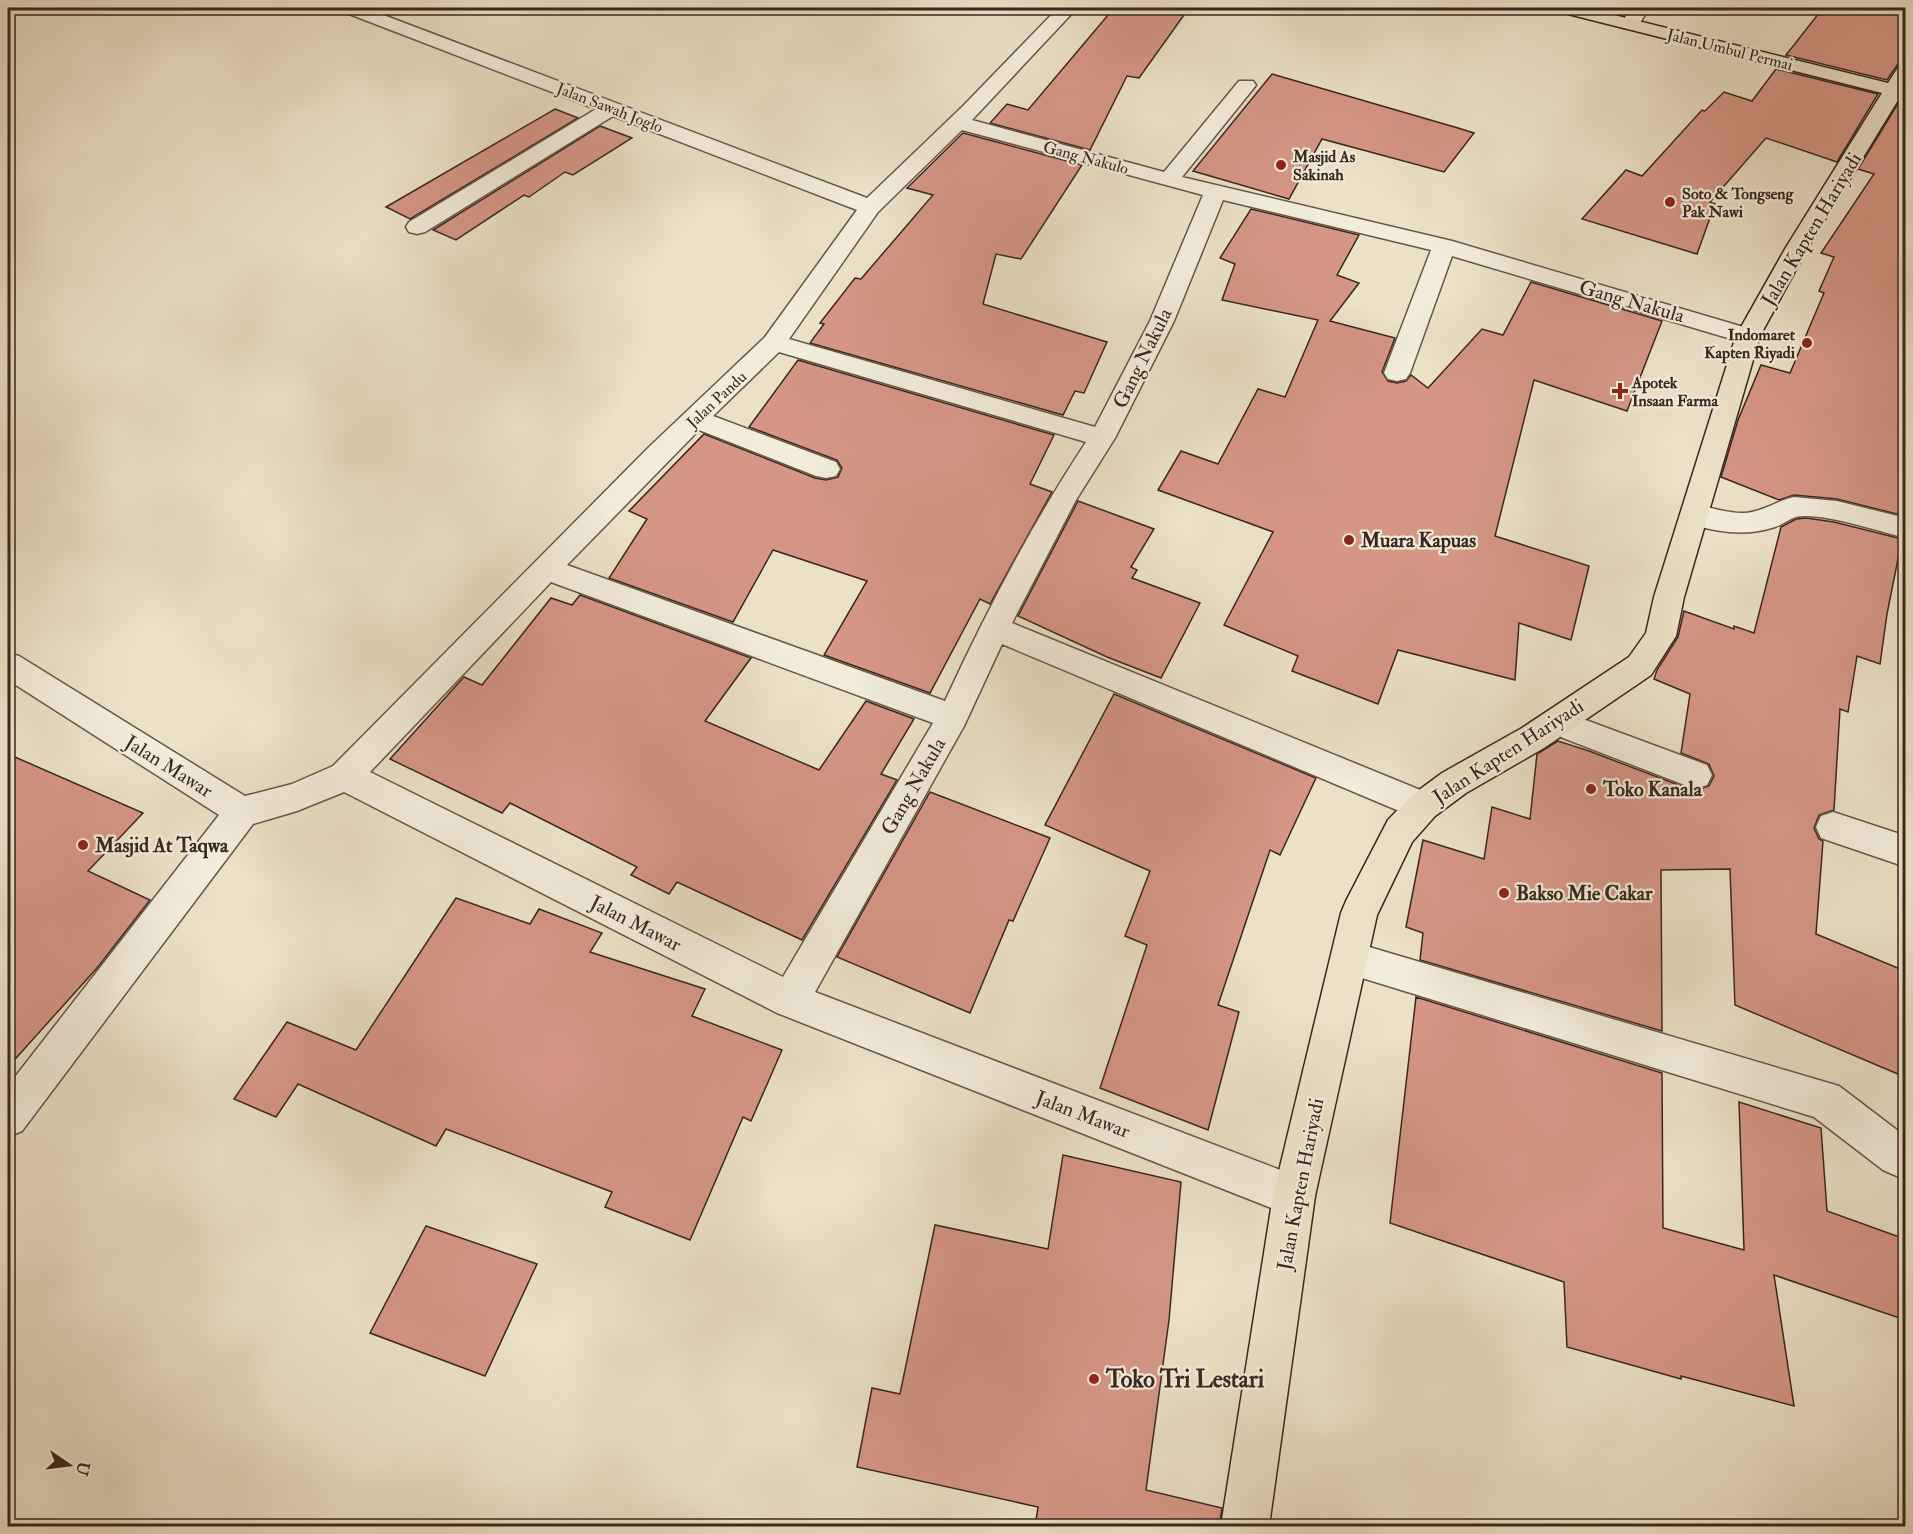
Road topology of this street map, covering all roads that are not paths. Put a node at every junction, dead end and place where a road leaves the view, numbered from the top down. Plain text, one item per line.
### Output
1 (350, 8) edge
2 (1068, 8) edge
3 (1566, 8) edge
4 (1635, 16) edge
5 (1900, 80) edge
6 (1246, 85) dead end
7 (612, 108) junction
8 (957, 122) junction
9 (1169, 179) junction
10 (1215, 192) junction
11 (870, 207) junction
12 (417, 227) dead end
13 (1444, 246) junction
14 (1748, 336) junction
15 (774, 343) junction
16 (1396, 373) dead end
17 (694, 419) junction
18 (1101, 438) junction
19 (826, 469) dead end
20 (1694, 515) junction
21 (1905, 528) edge
22 (546, 569) junction
23 (994, 628) junction
24 (8, 665) edge
25 (953, 717) junction
26 (1556, 722) junction
27 (1695, 775) dead end
28 (345, 776) junction
29 (1423, 806) junction
30 (242, 812) junction
31 (1833, 827) dead end
32 (1905, 852) edge
33 (1349, 958) junction
34 (790, 1000) junction
35 (8, 1117) edge
36 (1905, 1160) edge
37 (1294, 1196) junction
38 (1245, 1527) edge

1 - 7 street, Jalan Sawah Joglo
2 - 8 street, Jalan Pandu
3 - 4 main road, Jalan Umbul Permai
4 - 5 main road, Jalan Umbul Permai
5 - 14 main road, Jalan Kapten Hariyadi
6 - 9 street
7 - 11 street, Jalan Sawah Joglo
7 - 12 street
8 - 9 street, Gang Nakulo
8 - 11 street, Jalan Pandu
9 - 10 street, Gang Nakulo
10 - 13 street, Gang Nakula
10 - 18 street, Gang Nakula
11 - 15 street, Jalan Pandu
13 - 14 street, Gang Nakula
13 - 16 street
14 - 20 main road, Jalan Kapten Hariyadi
15 - 17 street, Jalan Pandu
15 - 18 street
17 - 19 street
17 - 22 street, Jalan Pandu
18 - 23 street, Gang Nakula
20 - 21 street
20 - 26 main road, Jalan Kapten Hariyadi
22 - 25 street
22 - 28 street, Jalan Pandu
23 - 25 street, Gang Nakula
23 - 29 street
24 - 30 street, Jalan Mawar
25 - 34 street, Gang Nakula
26 - 27 street
26 - 29 main road, Jalan Kapten Hariyadi
28 - 30 street
28 - 34 street, Jalan Mawar
29 - 33 main road, Jalan Kapten Hariyadi
30 - 35 street
31 - 32 street
33 - 36 street
33 - 37 main road, Jalan Kapten Hariyadi
34 - 37 street, Jalan Mawar
37 - 38 main road, Jalan Kapten Hariyadi

